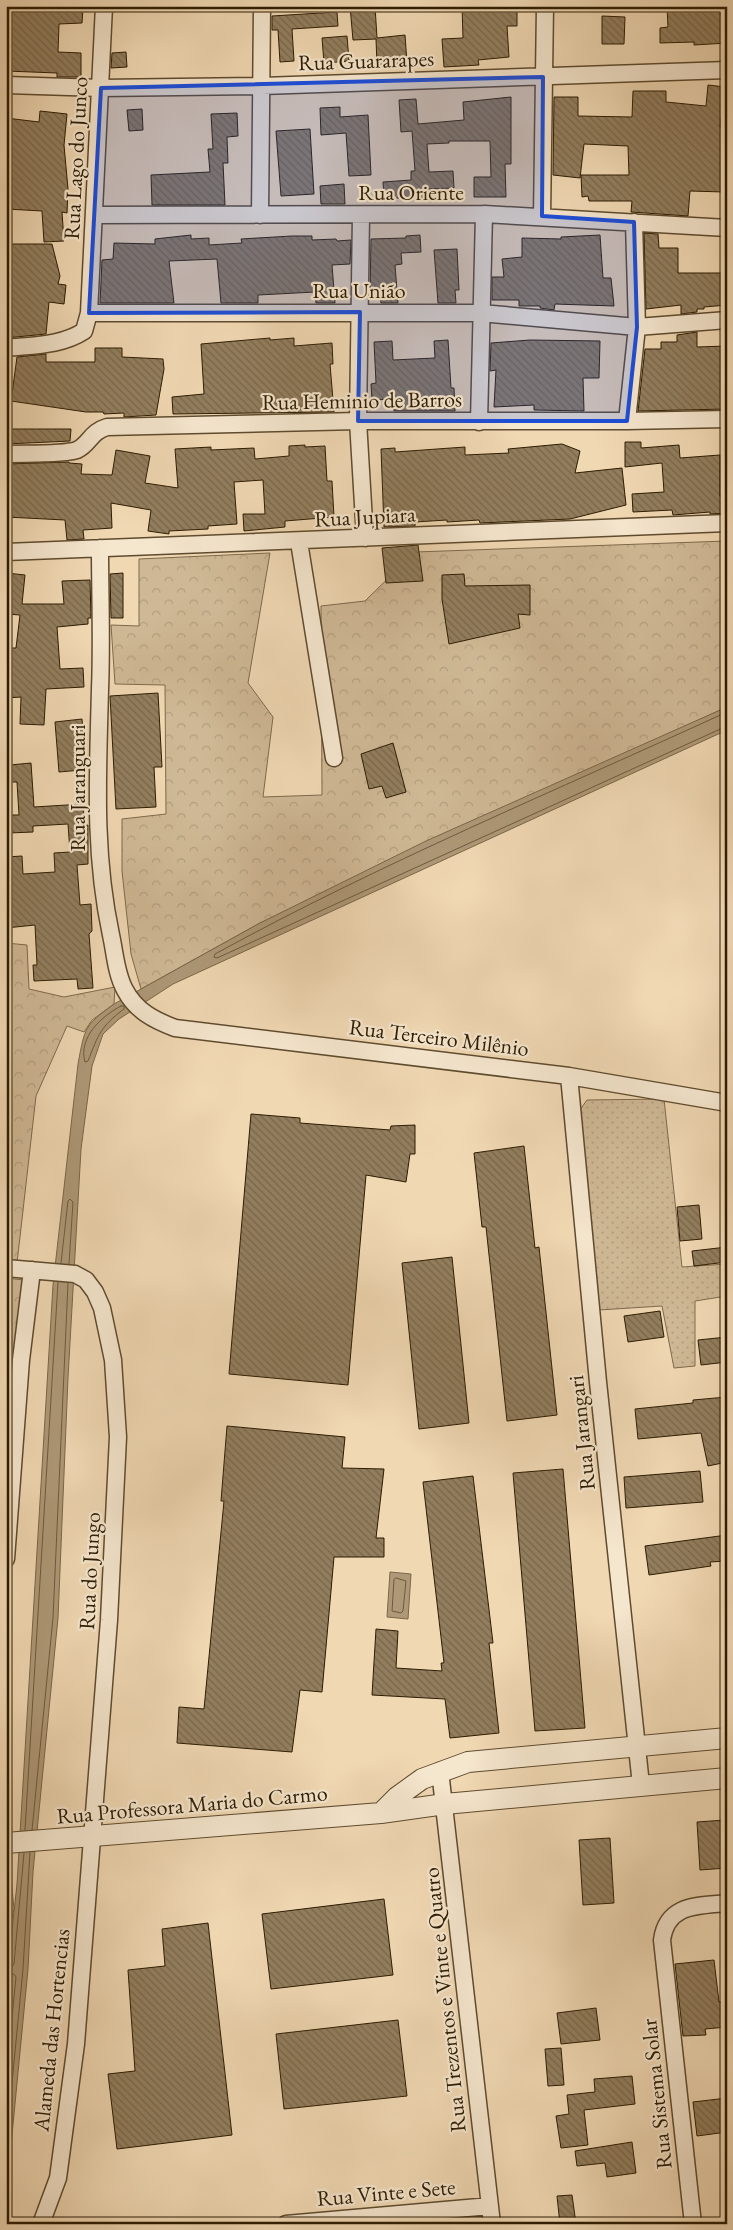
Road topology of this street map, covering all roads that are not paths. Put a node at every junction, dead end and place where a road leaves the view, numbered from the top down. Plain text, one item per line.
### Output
1 (104, 6) edge
2 (262, 6) edge
3 (545, 6) edge
4 (727, 70) edge
5 (543, 77) junction
6 (6, 85) edge
7 (262, 86) junction
8 (101, 88) junction
9 (484, 214) junction
10 (95, 215) junction
11 (361, 215) junction
12 (260, 216) junction
13 (542, 216) junction
14 (634, 222) junction
15 (727, 228) edge
16 (360, 312) junction
17 (89, 313) junction
18 (481, 313) junction
19 (727, 320) edge
20 (637, 327) junction
21 (6, 348) edge
22 (727, 419) edge
23 (358, 421) junction
24 (628, 421) junction
25 (479, 422) junction
26 (6, 454) edge
27 (727, 523) edge
28 (364, 538) junction
29 (299, 542) junction
30 (100, 548) junction
31 (6, 552) edge
32 (334, 758) dead end
33 (143, 1012) joint
34 (570, 1076) junction
35 (727, 1103) edge
36 (6, 1268) edge
37 (40, 1270) junction
38 (6, 1559) edge
39 (727, 1738) edge
40 (637, 1747) junction
41 (440, 1771) junction
42 (727, 1778) edge
43 (640, 1785) junction
44 (445, 1804) junction
45 (381, 1813) junction
46 (91, 1836) junction
47 (11, 1843) edge
48 (727, 1902) edge
49 (490, 2206) junction
50 (41, 2224) edge
51 (286, 2224) edge
52 (492, 2224) edge
53 (693, 2224) edge

1 - 8 street, Rua Lago do Junco
2 - 7 street
3 - 5 street
4 - 5 street, Rua Guararapes
5 - 7 street, Rua Guararapes
5 - 13 street
6 - 8 street, Rua Guararapes
7 - 8 street, Rua Guararapes
7 - 12 street
8 - 10 street, Rua Lago do Junco
9 - 11 street, Rua Oriente
9 - 13 street, Rua Oriente
9 - 18 street
10 - 12 street, Rua Oriente
10 - 17 street, Rua Lago do Junco
11 - 12 street, Rua Oriente
11 - 16 street
13 - 14 street, Rua Oriente
14 - 15 street, Rua Oriente
14 - 20 street
16 - 17 street, Rua União
16 - 18 street, Rua União
16 - 23 street
17 - 21 street
18 - 20 street, Rua União
18 - 25 street
19 - 20 street, Rua União
20 - 24 street
22 - 24 street, Rua Heminio de Barros
23 - 25 street, Rua Heminio de Barros
23 - 26 street, Rua Heminio de Barros
23 - 28 street
24 - 25 street, Rua Heminio de Barros
27 - 28 street, Rua Jupiara
28 - 29 street, Rua Jupiara
29 - 30 street, Rua Jupiara
29 - 32 street
30 - 31 street, Rua Jupiara
30 - 33 street, Rua Jaranguari
33 - 34 street, Rua Terceiro Milênio
34 - 35 street, Rua Terceiro Milênio
34 - 40 street, Rua Jarangari
36 - 37 street
37 - 38 street
37 - 46 street, Rua do Jungo
39 - 40 street
40 - 41 street
40 - 43 street, Rua Jarangari
41 - 44 street, Rua Trezentos e Vinte e Quatro
41 - 45 street
42 - 43 street, Rua Professora Maria do Carmo
43 - 44 street, Rua Professora Maria do Carmo
44 - 45 street, Rua Professora Maria do Carmo
44 - 49 street, Rua Trezentos e Vinte e Quatro
45 - 46 street, Rua Professora Maria do Carmo
46 - 47 street, Rua Professora Maria do Carmo
46 - 50 street, Alameda das Hortencias
48 - 53 street, Rua Sistema Solar
49 - 51 street, Rua Vinte e Sete
49 - 52 street, Rua Trezentos e Vinte e Quatro

